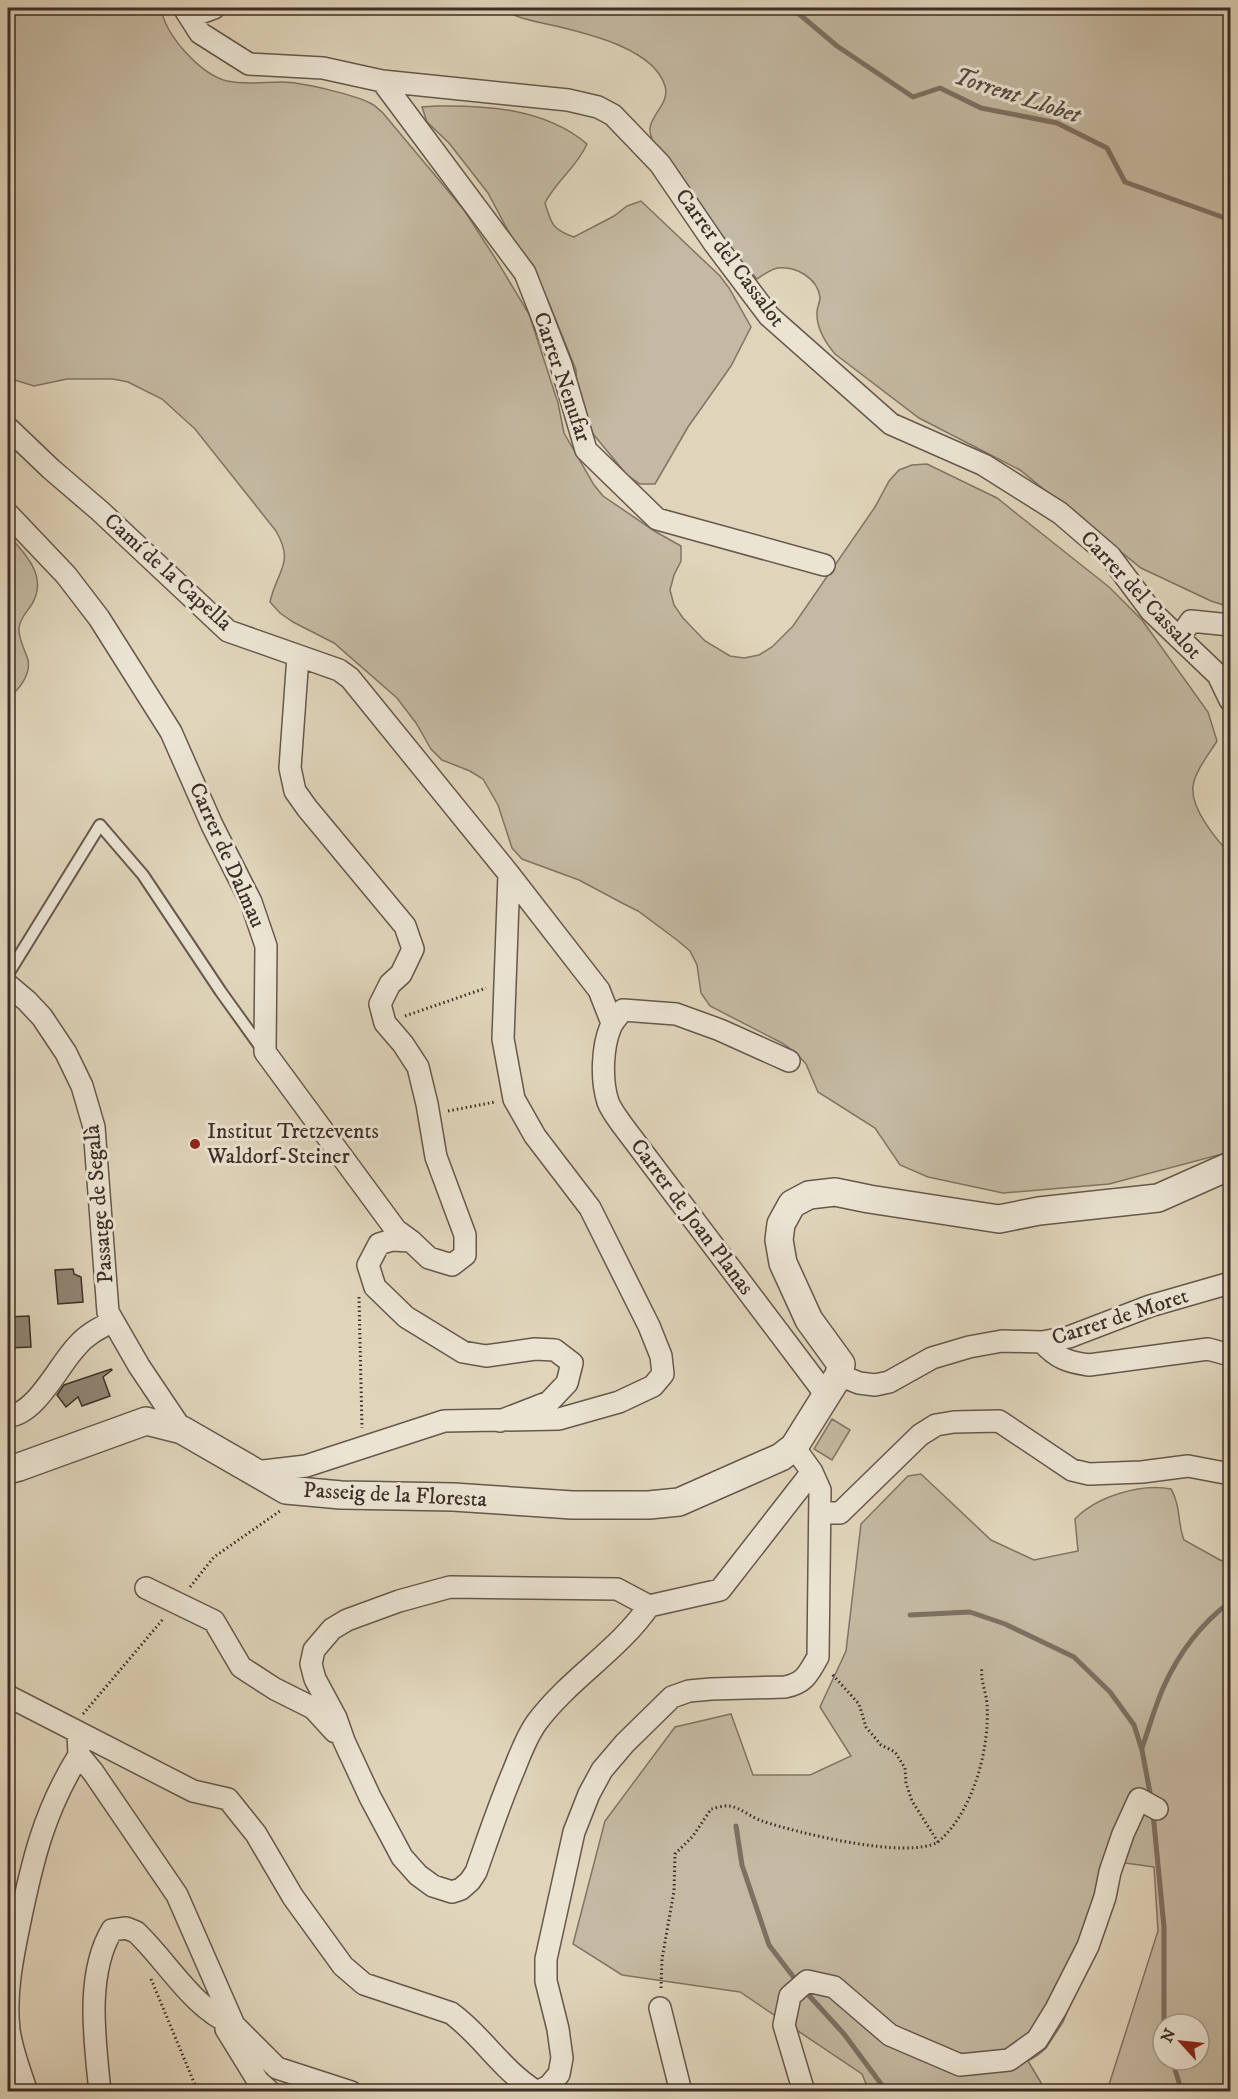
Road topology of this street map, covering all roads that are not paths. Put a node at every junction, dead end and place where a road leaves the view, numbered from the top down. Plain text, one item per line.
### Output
1 (214, 8) edge
2 (187, 12) edge
3 (382, 81) junction
4 (8, 428) edge
5 (8, 514) edge
6 (824, 565) dead end
7 (1230, 626) edge
8 (1179, 638) junction
9 (298, 656) junction
10 (1230, 699) edge
11 (509, 874) junction
12 (8, 974) edge
13 (8, 985) edge
14 (612, 1023) junction
15 (265, 1052) junction
16 (789, 1061) dead end
17 (1230, 1166) edge
18 (411, 1242) junction
19 (1230, 1283) edge
20 (112, 1321) junction
21 (1042, 1342) junction
22 (1230, 1355) edge
23 (833, 1385) junction
24 (8, 1416) edge
25 (500, 1421) junction
26 (182, 1430) junction
27 (794, 1447) junction
28 (8, 1470) edge
29 (255, 1472) junction
30 (812, 1472) junction
31 (1230, 1474) edge
32 (820, 1513) junction
33 (146, 1588) dead end
34 (649, 1606) junction
35 (8, 1696) edge
36 (78, 1733) junction
37 (344, 1741) junction
38 (79, 1755) junction
39 (1157, 1809) dead end
40 (660, 2008) road end
41 (226, 2022) junction
42 (27, 2091) edge
43 (100, 2091) edge
44 (270, 2091) edge
45 (351, 2091) edge
46 (537, 2091) edge
47 (681, 2091) edge
48 (804, 2091) edge

1 - 2 street
2 - 3 street, Carrer del Cassalot
3 - 6 street, Carrer Nenufar
3 - 8 street, Carrer del Cassalot
4 - 9 street, Camí de la Capella
5 - 15 street, Carrer de Dalmau
7 - 8 street
8 - 10 street, Carrer del Cassalot
9 - 11 street, Camí de la Capella
9 - 18 street
11 - 14 street, Camí de la Capella
11 - 25 street
12 - 15 lane
13 - 20 street, Passatge de Segalà
14 - 16 street
14 - 23 street, Carrer de Joan Planas
15 - 18 street
17 - 23 street
18 - 25 street
19 - 21 street, Carrer de Moret
20 - 24 street
20 - 26 street, Passatge de Segalà
21 - 22 street
21 - 23 street, Carrer de Moret
23 - 27 street
25 - 29 street
26 - 28 street, Passeig de la Floresta
26 - 29 street, Passeig de la Floresta
27 - 29 street, Passeig de la Floresta
27 - 30 street
30 - 32 street
30 - 34 street
31 - 32 street
32 - 46 street
33 - 37 street
34 - 37 street
34 - 37 street
35 - 36 street
36 - 38 street
36 - 46 street
38 - 41 street
38 - 42 street
39 - 48 street
40 - 47 street
41 - 43 street
41 - 44 street
41 - 45 street

